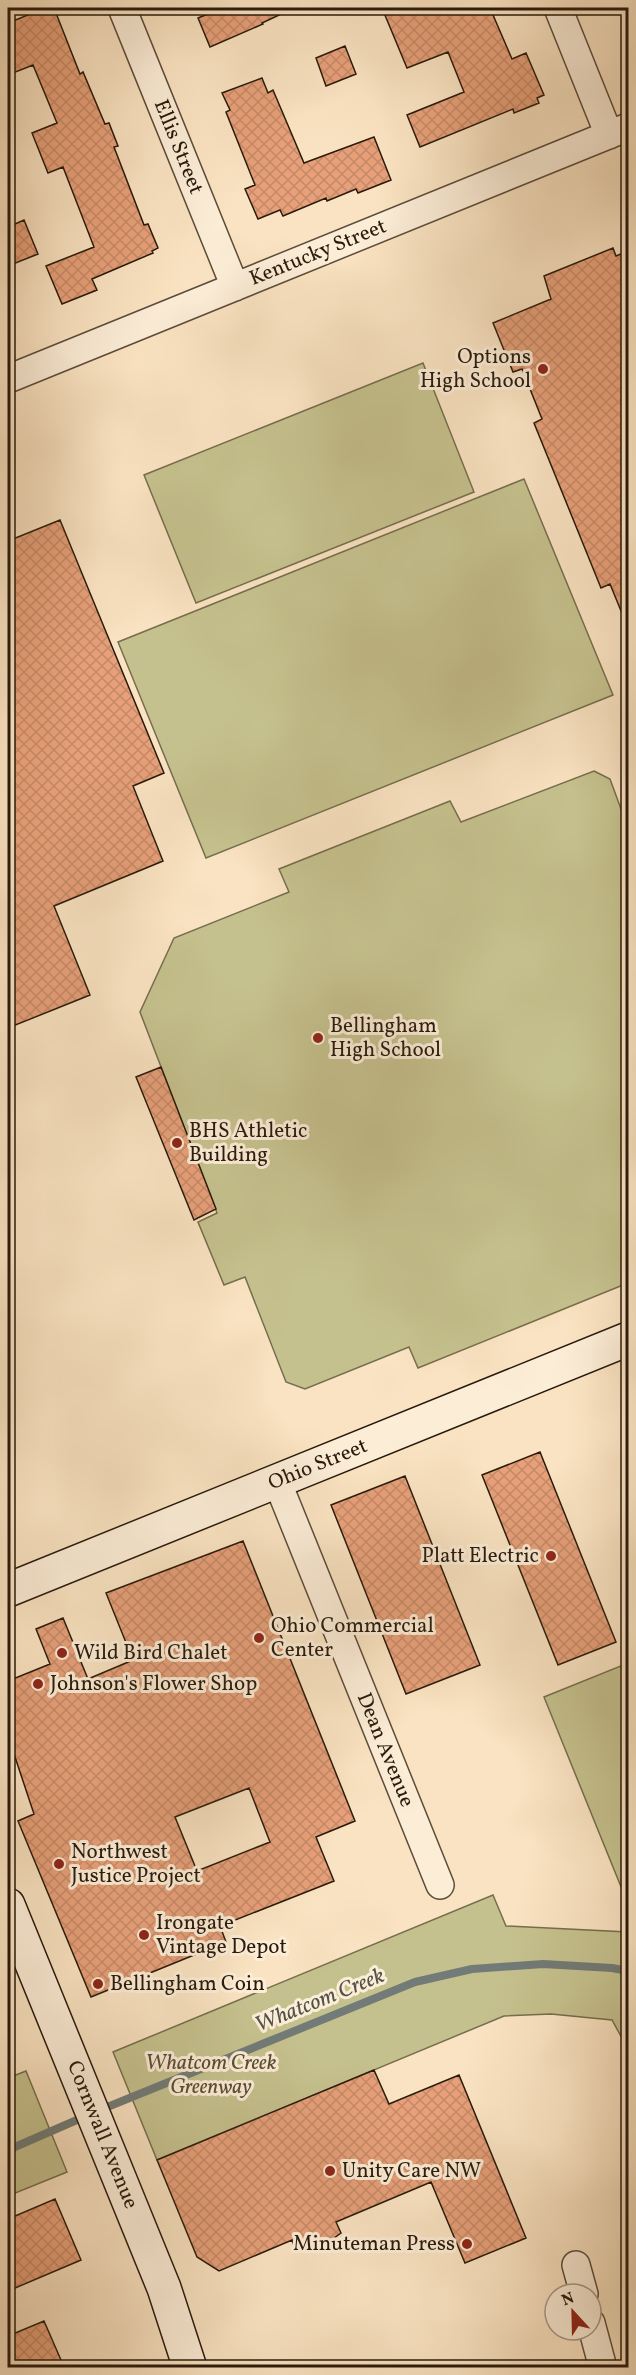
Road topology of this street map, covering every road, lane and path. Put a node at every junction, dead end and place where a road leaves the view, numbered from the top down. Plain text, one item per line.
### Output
1 (122, 8) edge
2 (558, 8) edge
3 (619, 131) edge
4 (235, 287) junction
5 (8, 379) edge
6 (628, 1340) edge
7 (278, 1481) junction
8 (8, 1590) edge
9 (440, 1885) dead end
10 (8, 1905) edge
11 (576, 2265) dead end
12 (581, 2282) edge
13 (596, 2342) edge
14 (190, 2367) edge
15 (603, 2367) edge

1 - 4 street, Ellis Street
2 - 3 street
3 - 4 street, Kentucky Street
4 - 5 street, Kentucky Street
6 - 7 street, Ohio Street
7 - 8 street, Ohio Street
7 - 9 street, Dean Avenue
10 - 14 street, Cornwall Avenue
11 - 12 street
13 - 15 street

